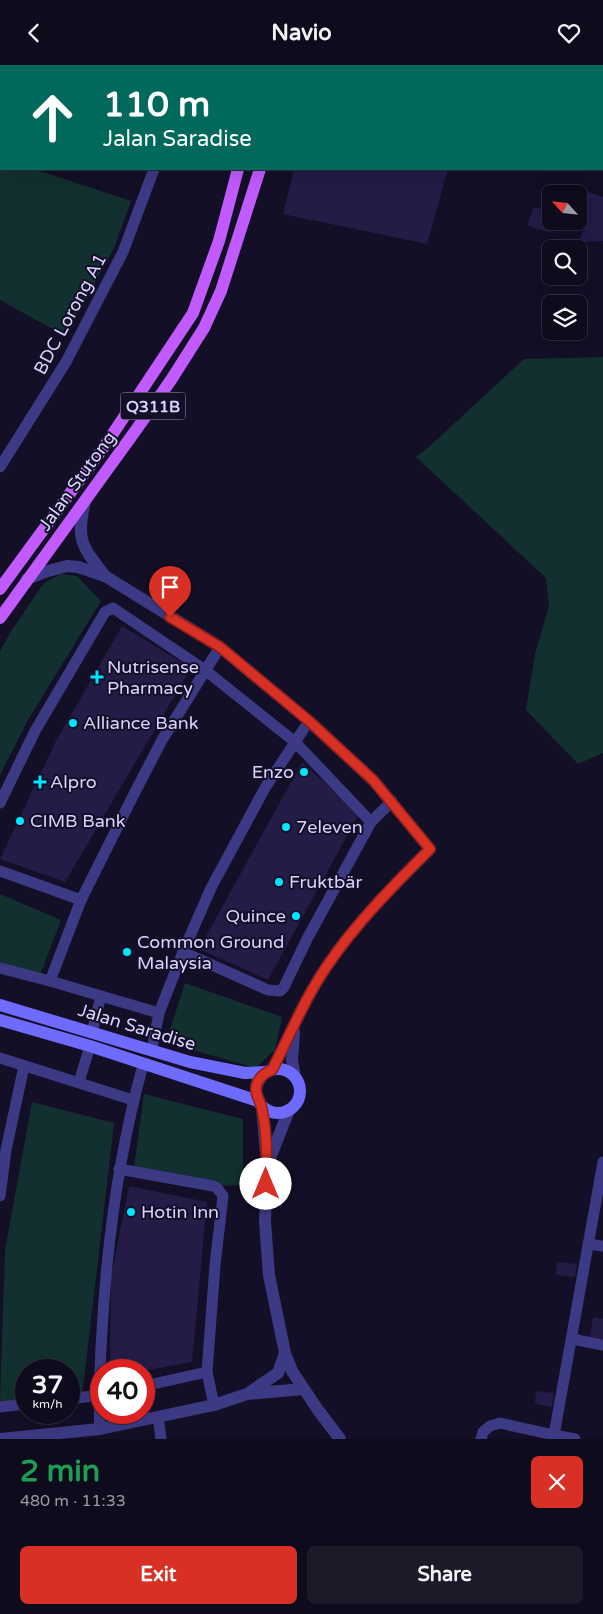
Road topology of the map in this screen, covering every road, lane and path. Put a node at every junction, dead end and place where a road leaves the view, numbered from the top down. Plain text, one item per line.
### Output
1 (154, 170) edge
2 (238, 170) edge
3 (260, 170) edge
4 (0, 467) edge
5 (85, 500) junction
6 (104, 576) junction
7 (27, 579) junction
8 (0, 589) edge
9 (0, 618) edge
10 (220, 647) junction
11 (206, 670) junction
12 (309, 721) junction
13 (295, 743) junction
14 (392, 801) junction
15 (0, 803) edge
16 (371, 822) junction
17 (0, 871) edge
18 (81, 901) junction
19 (183, 952) junction
20 (0, 968) edge
21 (50, 981) junction
22 (101, 996) junction
23 (0, 1005) edge
24 (159, 1013) junction
25 (0, 1020) edge
26 (296, 1023) junction
27 (92, 1031) junction
28 (90, 1047) junction
29 (152, 1049) junction
30 (0, 1058) edge
31 (24, 1065) junction
32 (143, 1065) junction
33 (269, 1071) junction
34 (295, 1077) junction
35 (79, 1082) junction
36 (134, 1100) junction
37 (260, 1104) junction
38 (289, 1110) junction
39 (3, 1149) edge
40 (603, 1162) edge
41 (267, 1165) junction
42 (119, 1169) junction
43 (601, 1184) edge
44 (0, 1196) edge
45 (588, 1244) junction
46 (603, 1246) edge
47 (572, 1339) junction
48 (603, 1345) edge
49 (285, 1353) junction
50 (101, 1359) edge
51 (207, 1372) junction
52 (155, 1384) edge
53 (304, 1389) junction
54 (248, 1394) junction
55 (15, 1405) edge
56 (214, 1405) junction
57 (0, 1407) edge
58 (158, 1417) junction
59 (100, 1424) edge
60 (100, 1429) junction
61 (554, 1435) junction
62 (0, 1439) edge
63 (161, 1439) edge
64 (340, 1439) edge
65 (481, 1439) edge
66 (575, 1439) edge

1 - 4 street, BDC Lorong A1
2 - 8 main road, Jalan Stutong
3 - 5 main road, Jalan Stutong / Q311B
5 - 6 street
5 - 7 main road, Jalan Stutong / Q311B
6 - 7 street
6 - 10 street
7 - 9 main road, Jalan Stutong / Q311B
10 - 11 street
10 - 12 street
11 - 13 street
11 - 15 street
11 - 18 street
12 - 13 street
12 - 14 street
13 - 16 street
13 - 19 street
14 - 16 street
14 - 26 street
16 - 19 street
17 - 18 street
18 - 21 street
19 - 24 street
20 - 21 street
21 - 22 street
22 - 24 street
22 - 27 street
23 - 27 main road, Jalan Saradise
24 - 29 street
25 - 28 main road, Jalan Saradise
26 - 33 street
26 - 34 street
27 - 29 main road, Jalan Saradise
28 - 32 main road, Jalan Saradise
28 - 35 street, Jalan Saradise
29 - 33 main road, Jalan Saradise
30 - 31 street
31 - 35 street
31 - 39 street
32 - 36 street, Jalan Saradise
32 - 37 main road, Jalan Saradise
33 - 34 main road
33 - 37 main road
34 - 38 main road
35 - 36 street
36 - 42 street, Jalan Saradise
37 - 38 main road
37 - 41 street
38 - 41 street
39 - 44 street
40 - 43 street
41 - 49 street
42 - 50 street, Jalan Saradise
42 - 51 street
43 - 45 street
45 - 46 street
45 - 47 street
47 - 48 street
47 - 61 street
49 - 53 street
49 - 54 street
51 - 52 street
51 - 56 street
53 - 54 street
53 - 64 street
54 - 56 street
55 - 57 street
56 - 58 street
58 - 60 street
58 - 63 street
59 - 60 street, Jalan Saradise
60 - 62 street
61 - 65 street
61 - 66 street

